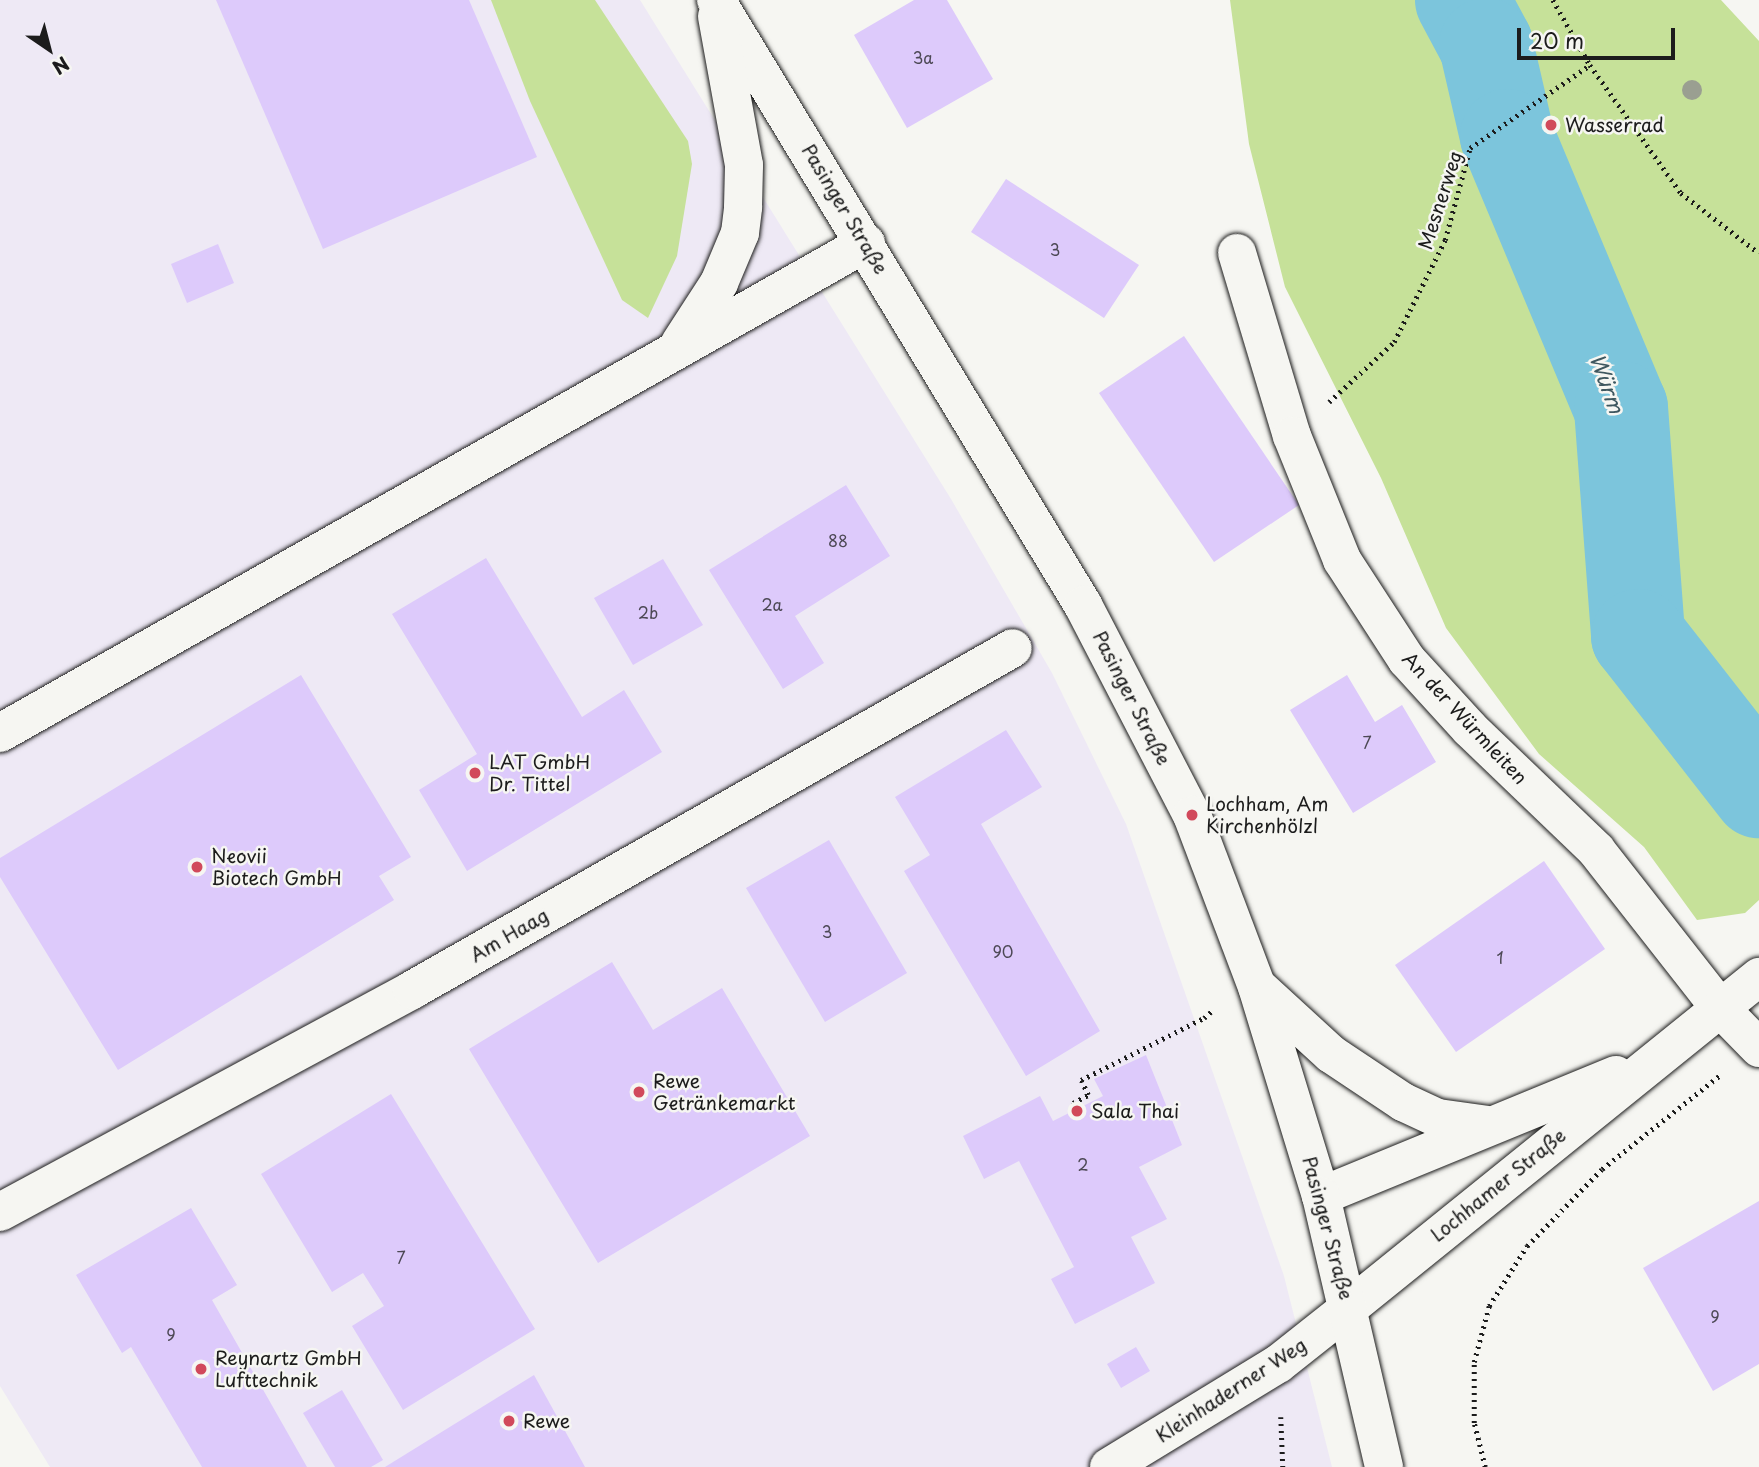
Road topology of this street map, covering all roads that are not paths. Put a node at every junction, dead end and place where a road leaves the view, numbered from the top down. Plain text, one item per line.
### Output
1 (715, 0) edge
2 (866, 243) junction
3 (1237, 253) dead end
4 (677, 348) junction
5 (1013, 648) dead end
6 (0, 733) edge
7 (1759, 977) edge
8 (1254, 979) junction
9 (1720, 1008) junction
10 (1757, 1047) edge
11 (1647, 1063) junction
12 (1487, 1125) junction
13 (1321, 1196) junction
14 (0, 1212) edge
15 (1350, 1307) junction
16 (1109, 1467) edge
17 (1384, 1467) edge

1 - 2 street, Pasinger Straße
1 - 4 street
2 - 4 street
2 - 8 street, Pasinger Straße
3 - 9 street, An der Würmleiten
4 - 6 street
5 - 14 street, Am Haag
7 - 9 street, Lochhamer Straße
8 - 12 street
8 - 13 street, Pasinger Straße
9 - 10 street, An der Würmleiten
9 - 11 street, Lochhamer Straße
11 - 12 street, Lochhamer Straße
11 - 15 street, Lochhamer Straße
12 - 13 street, Lochhamer Straße
13 - 15 street, Pasinger Straße
15 - 16 street, Kleinhaderner Weg
15 - 17 street, Pasinger Straße

